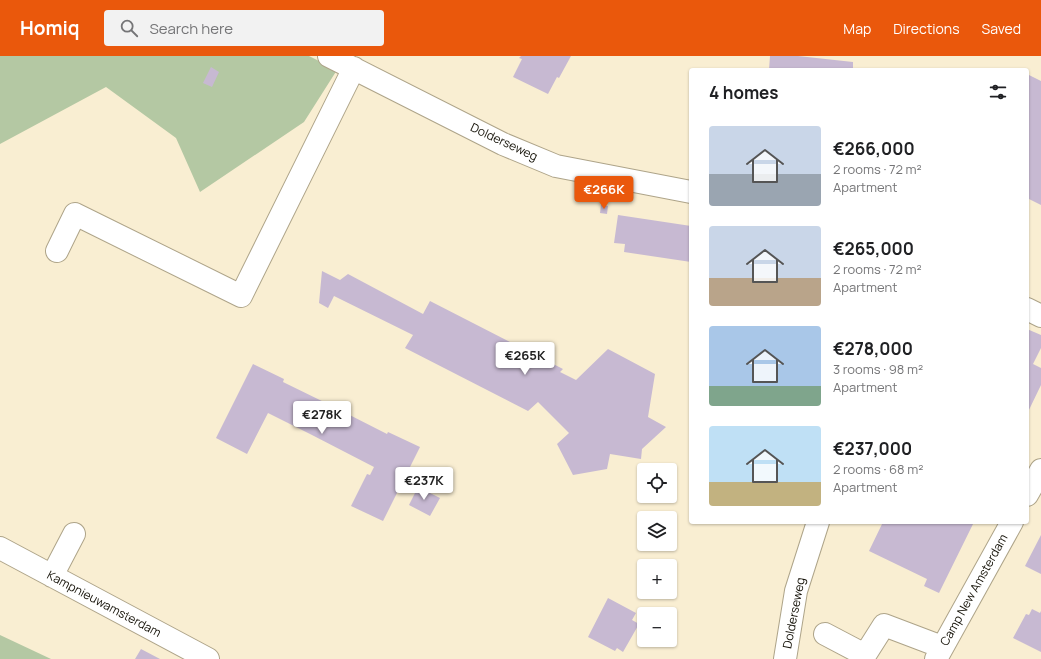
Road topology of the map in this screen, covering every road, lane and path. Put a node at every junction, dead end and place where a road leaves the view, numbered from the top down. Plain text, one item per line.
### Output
1 (329, 56) edge
2 (354, 68) junction
3 (689, 192) edge
4 (57, 251) dead end
5 (1029, 310) edge
6 (1041, 316) edge
7 (817, 524) edge
8 (1011, 524) edge
9 (74, 534) dead end
10 (0, 548) edge
11 (52, 576) junction
12 (825, 634) dead end
13 (939, 653) edge
14 (208, 659) edge
15 (785, 659) edge

1 - 2 lane, Dolderseweg
2 - 3 lane, Dolderseweg
2 - 4 lane
5 - 6 lane
7 - 15 lane, Dolderseweg
8 - 13 lane, Camp New Amsterdam
9 - 11 lane
10 - 11 lane, Kampnieuwamsterdam
11 - 14 lane, Kampnieuwamsterdam
12 - 13 lane

